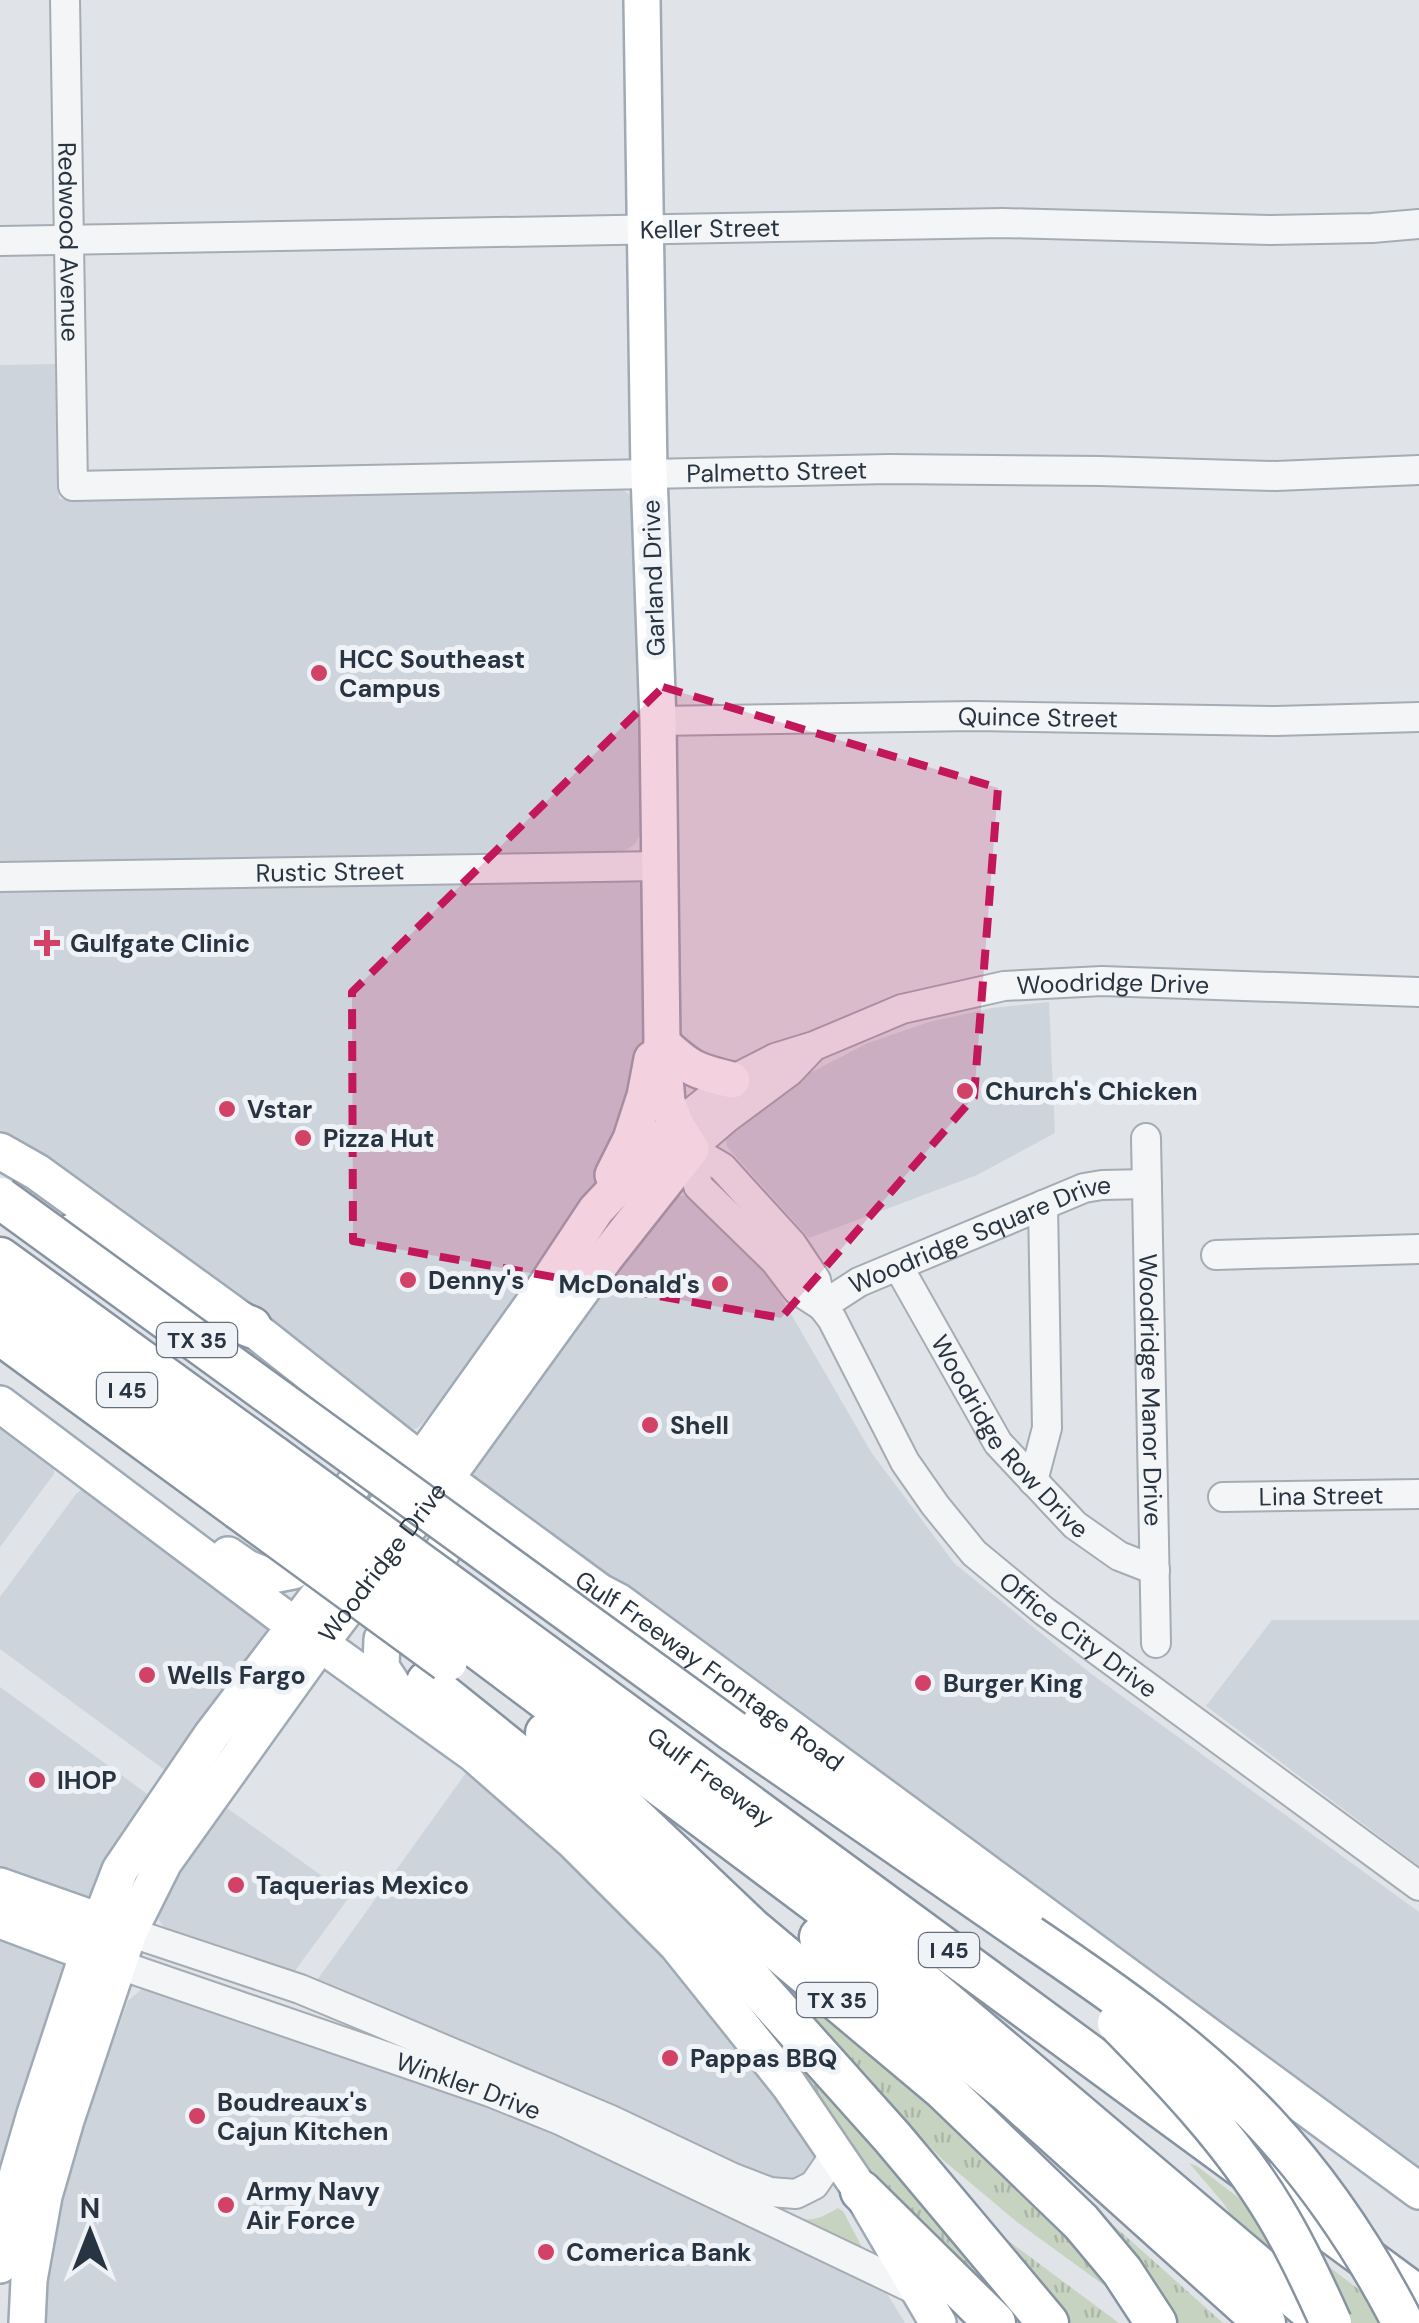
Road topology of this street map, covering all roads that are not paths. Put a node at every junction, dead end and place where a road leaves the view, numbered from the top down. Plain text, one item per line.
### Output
1 (66, 0) edge
2 (642, 0) edge
3 (1419, 224) edge
4 (647, 228) junction
5 (68, 240) junction
6 (0, 241) edge
7 (1419, 470) edge
8 (649, 474) junction
9 (74, 486) joint
10 (1419, 717) edge
11 (658, 721) junction
12 (660, 866) junction
13 (0, 877) edge
14 (1419, 992) edge
15 (662, 1034) junction
16 (814, 1046) junction
17 (732, 1080) junction
18 (684, 1137) junction
19 (1146, 1138) dead end
20 (0, 1151) edge
21 (1147, 1184) junction
22 (0, 1195) edge
23 (1044, 1205) junction
24 (596, 1210) junction
25 (1419, 1248) edge
26 (1216, 1255) dead end
27 (0, 1258) edge
28 (898, 1266) junction
29 (0, 1296) edge
30 (822, 1306) junction
31 (251, 1327) junction
32 (0, 1334) edge
33 (316, 1380) junction
34 (0, 1404) edge
35 (434, 1469) junction
36 (92, 1473) junction
37 (1032, 1480) junction
38 (255, 1483) junction
39 (1419, 1494) edge
40 (1223, 1496) dead end
41 (1155, 1570) junction
42 (600, 1592) junction
43 (306, 1635) junction
44 (1156, 1643) dead end
45 (447, 1661) junction
46 (546, 1733) junction
47 (0, 1886) edge
48 (1419, 1886) edge
49 (0, 1920) edge
50 (1030, 1936) junction
51 (109, 1943) junction
52 (836, 2153) junction
53 (861, 2191) junction
54 (1419, 2191) edge
55 (4, 2271) edge
56 (920, 2292) junction
57 (1413, 2302) edge
58 (27, 2323) edge
59 (938, 2323) edge
60 (995, 2323) edge
61 (1048, 2323) edge
62 (1156, 2323) edge
63 (1266, 2323) edge
64 (1328, 2323) edge

1 - 5 street, Redwood Avenue
2 - 4 main road, Garland Drive
3 - 4 street, Keller Street
4 - 5 street, Keller Street
4 - 8 main road, Garland Drive
5 - 6 street, Keller Street
5 - 9 street, Redwood Avenue
7 - 8 street, Palmetto Street
8 - 9 street, Palmetto Street
8 - 11 main road, Garland Drive
10 - 11 street, Quince Street
11 - 12 main road, Garland Drive
12 - 13 street, Rustic Street
12 - 15 main road, Garland Drive
14 - 16 street, Woodridge Drive
15 - 17 main road
15 - 18 main road, Garland Drive
15 - 24 main road
16 - 17 street, Woodridge Drive
16 - 18 street, Woodridge Drive
17 - 18 street, Woodridge Drive
18 - 24 main road, Woodridge Drive
18 - 30 street, Office City Drive
18 - 35 main road, Woodridge Drive
19 - 21 street, Woodridge Manor Drive
20 - 31 main road, Gulf Freeway Frontage Road
21 - 23 street, Woodridge Square Drive
21 - 41 street, Woodridge Manor Drive
22 - 31 highway
22 - 50 highway, TX 35, bridge
23 - 28 street, Woodridge Square Drive
23 - 37 street
24 - 35 main road, Woodridge Drive
25 - 26 street
27 - 38 highway, Gulf Freeway / I 45
28 - 30 street, Woodridge Square Drive
28 - 37 street, Woodridge Row Drive
29 - 38 highway, Gulf Freeway / I 45
30 - 48 street, Office City Drive
31 - 33 main road, Gulf Freeway Frontage Road
32 - 38 highway, Gulf Freeway / I 45
33 - 35 main road, Gulf Freeway Frontage Road
33 - 36 main road
34 - 36 main road
35 - 42 main road, Gulf Freeway Frontage Road
35 - 43 main road, Woodridge Drive
36 - 43 main road
37 - 41 street, Woodridge Row Drive
38 - 45 highway, Gulf Freeway / I 45, bridge
38 - 45 highway, Gulf Freeway / I 45, bridge
39 - 40 street, Lina Street
41 - 44 street, Woodridge Manor Drive
42 - 45 main road
42 - 54 main road, Gulf Freeway Frontage Road
43 - 45 main road
43 - 51 main road, Woodridge Drive
45 - 46 highway, Gulf Freeway / I 45
45 - 52 main road
45 - 57 highway, Gulf Freeway / I 45
45 - 61 highway, TX 35
45 - 64 highway, Gulf Freeway / I 45
46 - 62 highway, TX 35
46 - 63 highway, Gulf Freeway / I 45
47 - 51 main road, Winkler Drive
49 - 51 main road, Winkler Drive
50 - 57 highway, bridge
50 - 64 highway, TX 35, bridge
51 - 52 street, Winkler Drive
51 - 55 main road, Woodridge Drive
51 - 56 street, Winkler Drive
51 - 58 main road, Woodridge Drive
52 - 53 main road
53 - 56 main road
53 - 60 highway
56 - 59 main road

